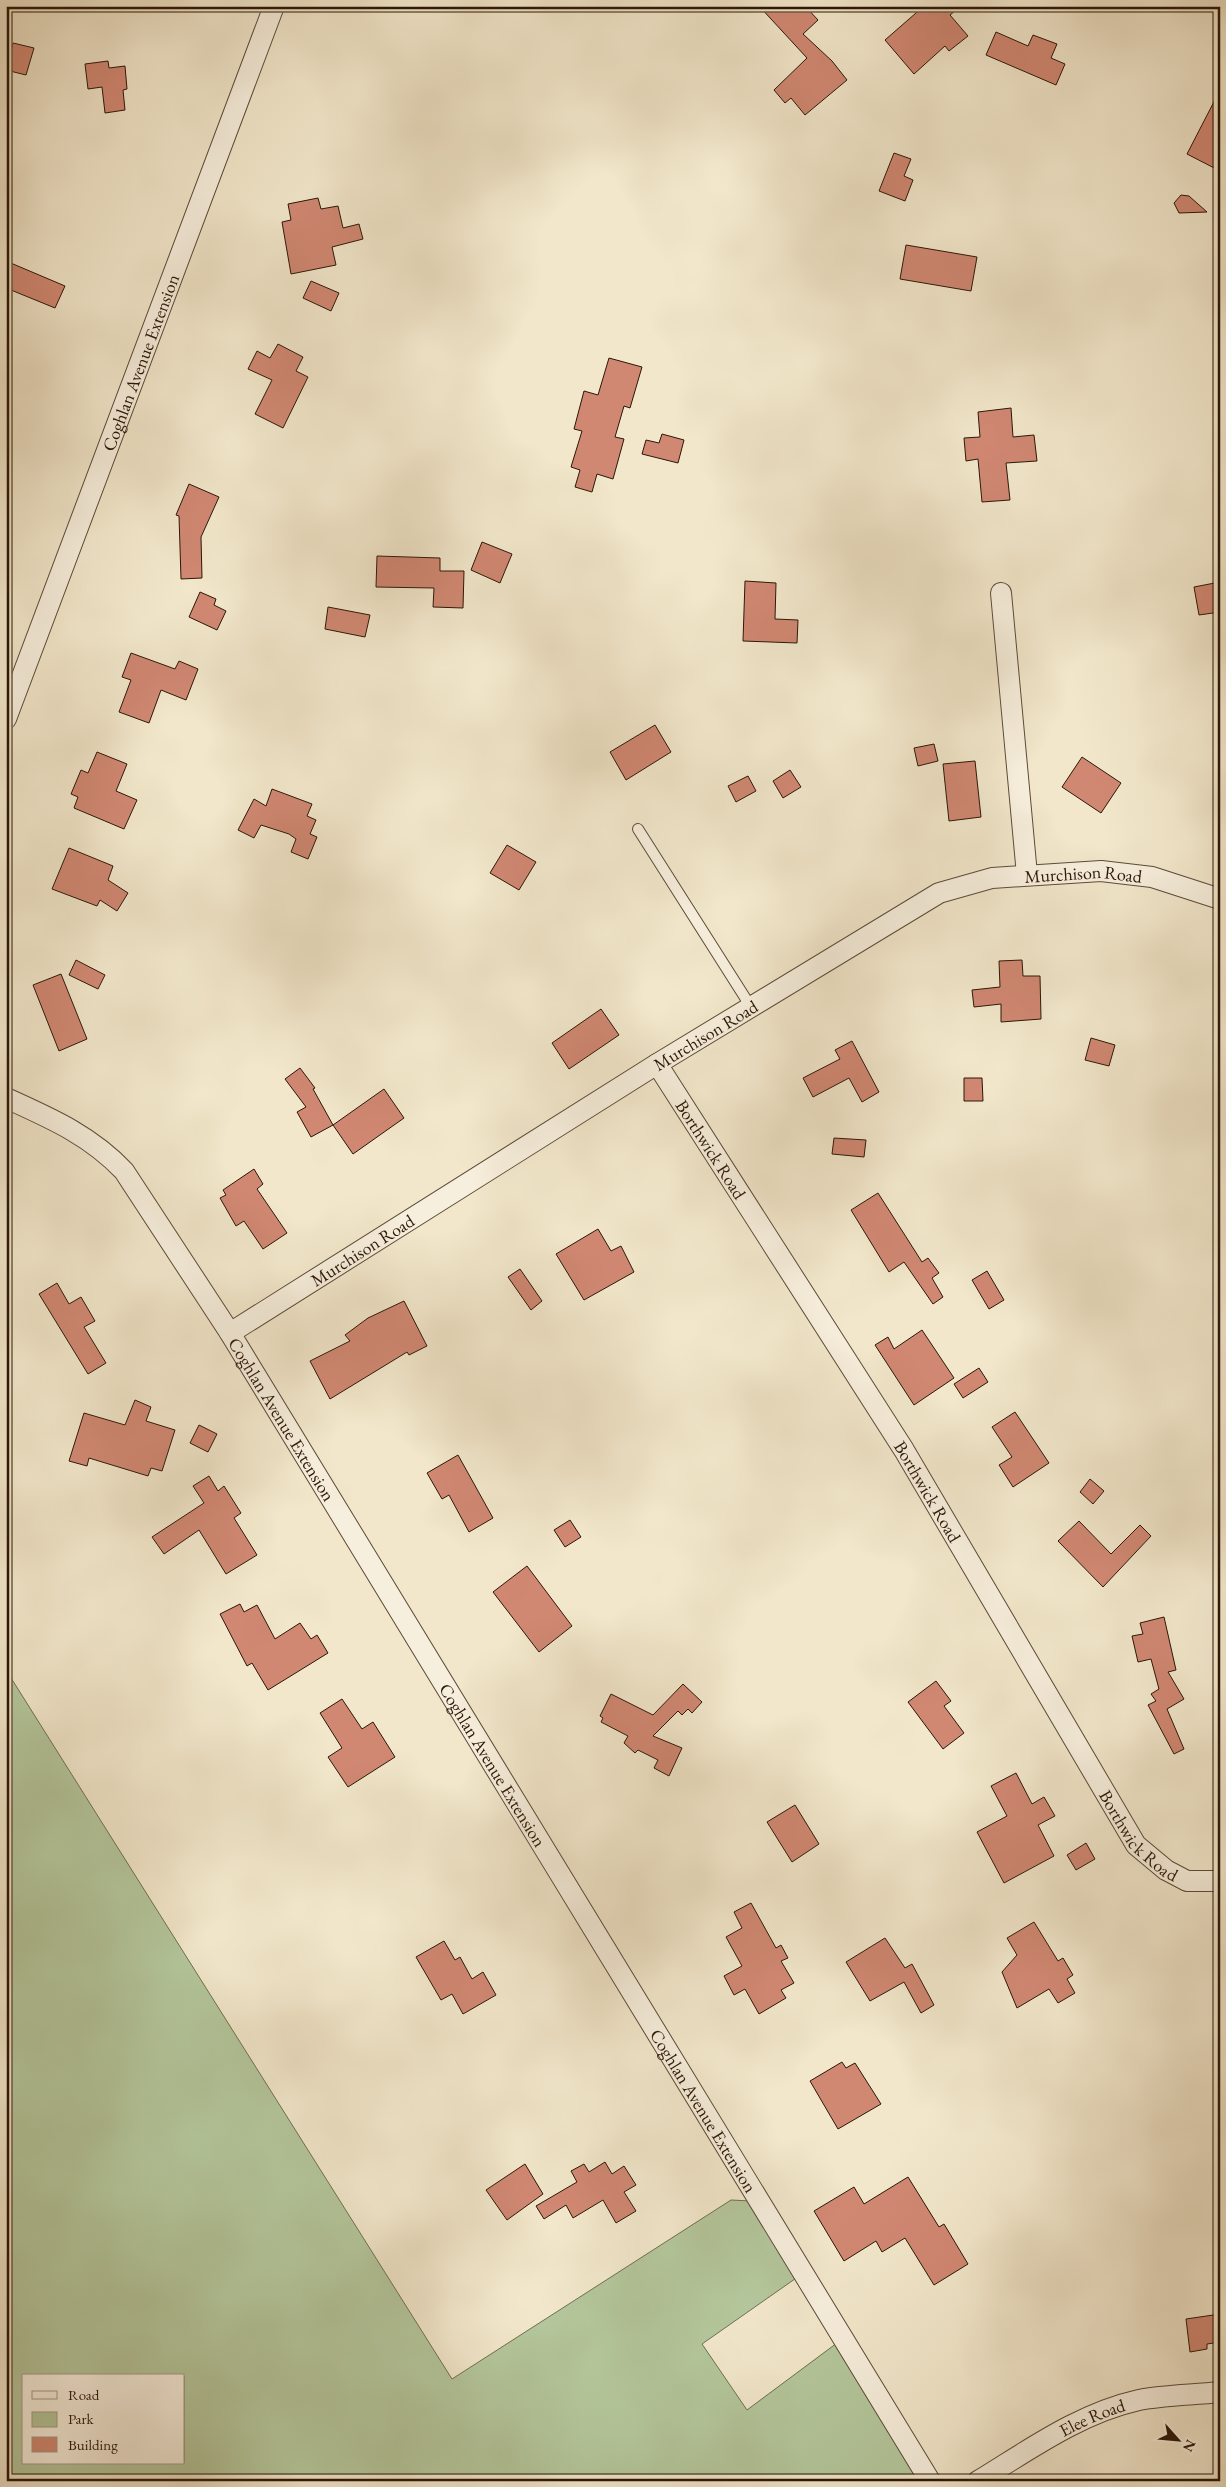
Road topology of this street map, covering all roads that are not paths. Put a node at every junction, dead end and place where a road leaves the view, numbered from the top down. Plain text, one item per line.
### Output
1 (274, 6) edge
2 (1001, 593) dead end
3 (6, 718) edge
4 (638, 829) dead end
5 (1027, 875) junction
6 (1220, 899) edge
7 (751, 1007) junction
8 (656, 1064) junction
9 (6, 1098) edge
10 (230, 1333) junction
11 (1220, 1881) edge
12 (1220, 2392) edge
13 (930, 2481) edge
14 (978, 2481) edge

1 - 3 street, Coghlan Avenue Extension
2 - 5 street
4 - 7 lane
5 - 6 street, Murchison Road
5 - 7 street, Murchison Road
7 - 8 street, Murchison Road
8 - 10 street, Murchison Road
8 - 11 street, Borthwick Road
9 - 10 street, Coghlan Avenue Extension
10 - 13 street, Coghlan Avenue Extension
12 - 14 street, Elee Road

